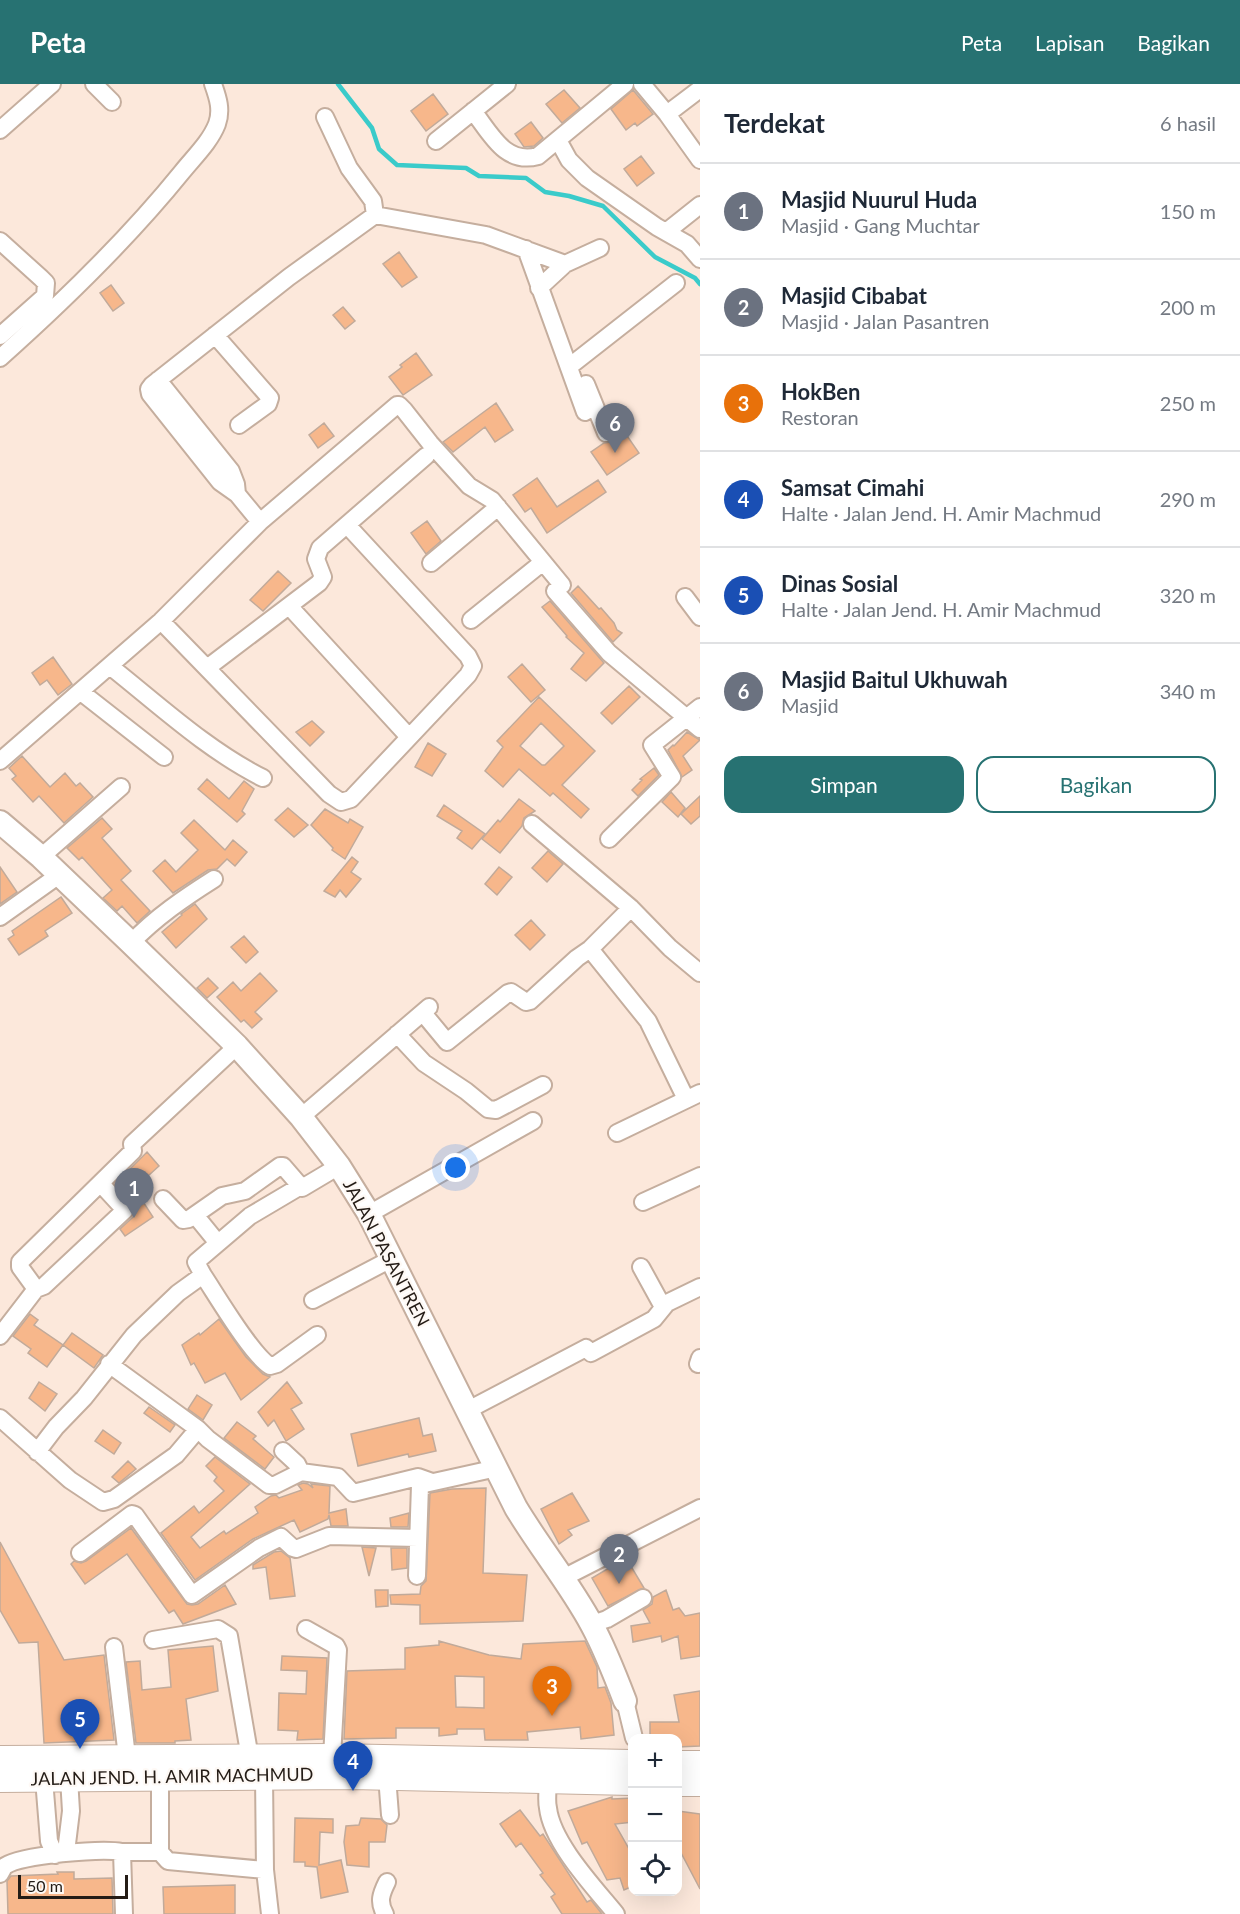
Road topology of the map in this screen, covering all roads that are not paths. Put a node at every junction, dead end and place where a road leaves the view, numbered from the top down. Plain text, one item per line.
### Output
1 (52, 84) edge
2 (94, 84) edge
3 (213, 84) edge
4 (507, 84) edge
5 (625, 84) edge
6 (642, 84) edge
7 (700, 89) edge
8 (112, 102) dead end
9 (473, 111) junction
10 (667, 114) junction
11 (325, 117) dead end
12 (0, 130) edge
13 (558, 140) junction
14 (436, 141) dead end
15 (700, 160) edge
16 (700, 205) edge
17 (375, 215) junction
18 (666, 232) junction
19 (0, 241) edge
20 (600, 248) dead end
21 (526, 249) junction
22 (700, 259) edge
23 (565, 264) junction
24 (676, 283) dead end
25 (539, 288) junction
26 (215, 335) junction
27 (0, 336) edge
28 (0, 358) edge
29 (571, 371) junction
30 (585, 412) dead end
31 (239, 425) dead end
32 (606, 433) dead end
33 (426, 456) dead end
34 (498, 507) junction
35 (260, 522) junction
36 (347, 525) junction
37 (543, 562) junction
38 (431, 563) dead end
39 (685, 597) dead end
40 (290, 606) junction
41 (700, 616) edge
42 (471, 620) dead end
43 (161, 621) junction
44 (111, 667) junction
45 (207, 668) junction
46 (81, 692) junction
47 (700, 707) edge
48 (686, 718) junction
49 (700, 729) edge
50 (409, 737) junction
51 (164, 757) dead end
52 (0, 761) edge
53 (263, 778) dead end
54 (121, 788) dead end
55 (0, 822) edge
56 (532, 824) dead end
57 (609, 839) dead end
58 (41, 857) junction
59 (59, 875) junction
60 (214, 879) dead end
61 (631, 908) junction
62 (0, 917) edge
63 (131, 943) junction
64 (590, 949) junction
65 (700, 973) edge
66 (397, 1034) junction
67 (237, 1046) junction
68 (543, 1085) dead end
69 (693, 1096) edge
70 (301, 1117) junction
71 (533, 1121) dead end
72 (616, 1133) dead end
73 (339, 1166) junction
74 (700, 1176) edge
75 (100, 1184) junction
76 (299, 1187) junction
77 (163, 1199) dead end
78 (643, 1202) dead end
79 (369, 1214) junction
80 (195, 1215) junction
81 (217, 1242) junction
82 (392, 1259) junction
83 (641, 1267) dead end
84 (203, 1275) junction
85 (700, 1287) edge
86 (36, 1289) junction
87 (313, 1300) dead end
88 (663, 1307) junction
89 (316, 1335) dead end
90 (0, 1336) edge
91 (109, 1364) junction
92 (468, 1410) junction
93 (0, 1419) edge
94 (198, 1429) junction
95 (283, 1451) dead end
96 (37, 1452) junction
97 (497, 1468) junction
98 (301, 1472) junction
99 (432, 1482) junction
100 (700, 1508) edge
101 (418, 1538) junction
102 (80, 1553) dead end
103 (417, 1576) dead end
104 (563, 1578) junction
105 (643, 1598) dead end
106 (592, 1624) junction
107 (306, 1629) dead end
108 (153, 1640) dead end
109 (114, 1647) dead end
110 (625, 1701) joint
111 (633, 1734) edge
112 (127, 1757) junction
113 (332, 1757) junction
114 (0, 1759) edge
115 (628, 1764) edge
116 (682, 1764) edge
117 (700, 1764) edge
118 (257, 1767) junction
119 (40, 1768) junction
120 (160, 1776) junction
121 (387, 1776) junction
122 (0, 1779) edge
123 (548, 1780) junction
124 (628, 1782) edge
125 (682, 1783) edge
126 (700, 1783) edge
127 (390, 1815) dead end
128 (122, 1852) junction
129 (160, 1852) junction
130 (61, 1854) junction
131 (265, 1870) junction
132 (0, 1874) edge
133 (387, 1882) dead end
134 (124, 1914) edge
135 (270, 1914) edge
136 (385, 1914) edge
137 (615, 1914) edge

1 - 12 street
2 - 8 street
3 - 28 street
4 - 9 street
5 - 13 street
6 - 10 street
7 - 10 street
9 - 13 street
9 - 14 street
10 - 15 street
11 - 17 street
13 - 18 street
16 - 18 street
17 - 21 street
17 - 26 street
18 - 22 street
19 - 27 street
20 - 23 street
21 - 23 street
21 - 25 street
23 - 25 street
24 - 29 street
25 - 29 street
26 - 31 street
26 - 35 street
29 - 30 street
29 - 32 street
33 - 36 street
34 - 35 street
34 - 37 street
34 - 38 street
35 - 43 street
36 - 40 street
36 - 50 street
37 - 42 street
37 - 48 street
39 - 41 street
40 - 45 street
40 - 50 street
43 - 44 street
43 - 45 street
44 - 46 street
44 - 53 street
45 - 50 street
46 - 51 street
46 - 52 street
47 - 48 street
48 - 49 street
48 - 57 street
54 - 58 street
55 - 58 main road, JALAN PASANTREN
56 - 61 street
58 - 59 main road, JALAN PASANTREN
59 - 62 street
59 - 63 main road, JALAN PASANTREN
60 - 63 street
61 - 64 street
61 - 65 street
63 - 67 main road, JALAN PASANTREN
64 - 66 street
64 - 69 street
66 - 68 street
66 - 70 street
67 - 70 main road, JALAN PASANTREN
67 - 75 street
69 - 72 street
70 - 73 main road, JALAN PASANTREN
71 - 79 street
73 - 76 street
73 - 79 main road, JALAN PASANTREN
74 - 78 street
75 - 86 street
75 - 86 street
76 - 80 street
76 - 81 street
77 - 80 street
79 - 82 main road, JALAN PASANTREN
80 - 81 street
81 - 84 street
82 - 87 street
82 - 92 main road, JALAN PASANTREN
83 - 88 street
84 - 89 street
84 - 91 street
85 - 88 street
86 - 90 street
88 - 92 street
91 - 94 street
91 - 96 street
92 - 97 main road, JALAN PASANTREN
93 - 96 street
94 - 96 street
94 - 98 street
95 - 98 street
97 - 99 street
97 - 104 main road, JALAN PASANTREN
98 - 99 street
99 - 101 street
100 - 104 street
101 - 102 street
101 - 103 street
104 - 106 main road, JALAN PASANTREN
105 - 106 street
106 - 110 main road, JALAN PASANTREN
107 - 113 street
108 - 118 street
109 - 112 street
110 - 111 street, JALAN PASANTREN
112 - 118 highway, JALAN JEND. H. AMIR MACHMUD
112 - 119 highway, JALAN JEND. H. AMIR MACHMUD
113 - 115 highway, JALAN JEND. H. AMIR MACHMUD
113 - 118 highway, JALAN JEND. H. AMIR MACHMUD
114 - 119 highway, JALAN JEND. H. AMIR MACHMUD
116 - 117 highway
118 - 120 highway, JALAN JEND. H. AMIR MACHMUD
118 - 121 highway, JALAN JEND. H. AMIR MACHMUD
118 - 131 street
119 - 120 highway, JALAN JEND. H. AMIR MACHMUD
119 - 122 highway, JALAN JEND. H. AMIR MACHMUD
119 - 130 street
119 - 130 street
120 - 129 street
121 - 123 highway, JALAN JEND. H. AMIR MACHMUD
121 - 127 street
123 - 124 highway, JALAN JEND. H. AMIR MACHMUD
123 - 137 street
125 - 126 highway
128 - 129 street
128 - 130 street
128 - 134 street
129 - 131 street
130 - 132 street
131 - 135 street
133 - 136 street

